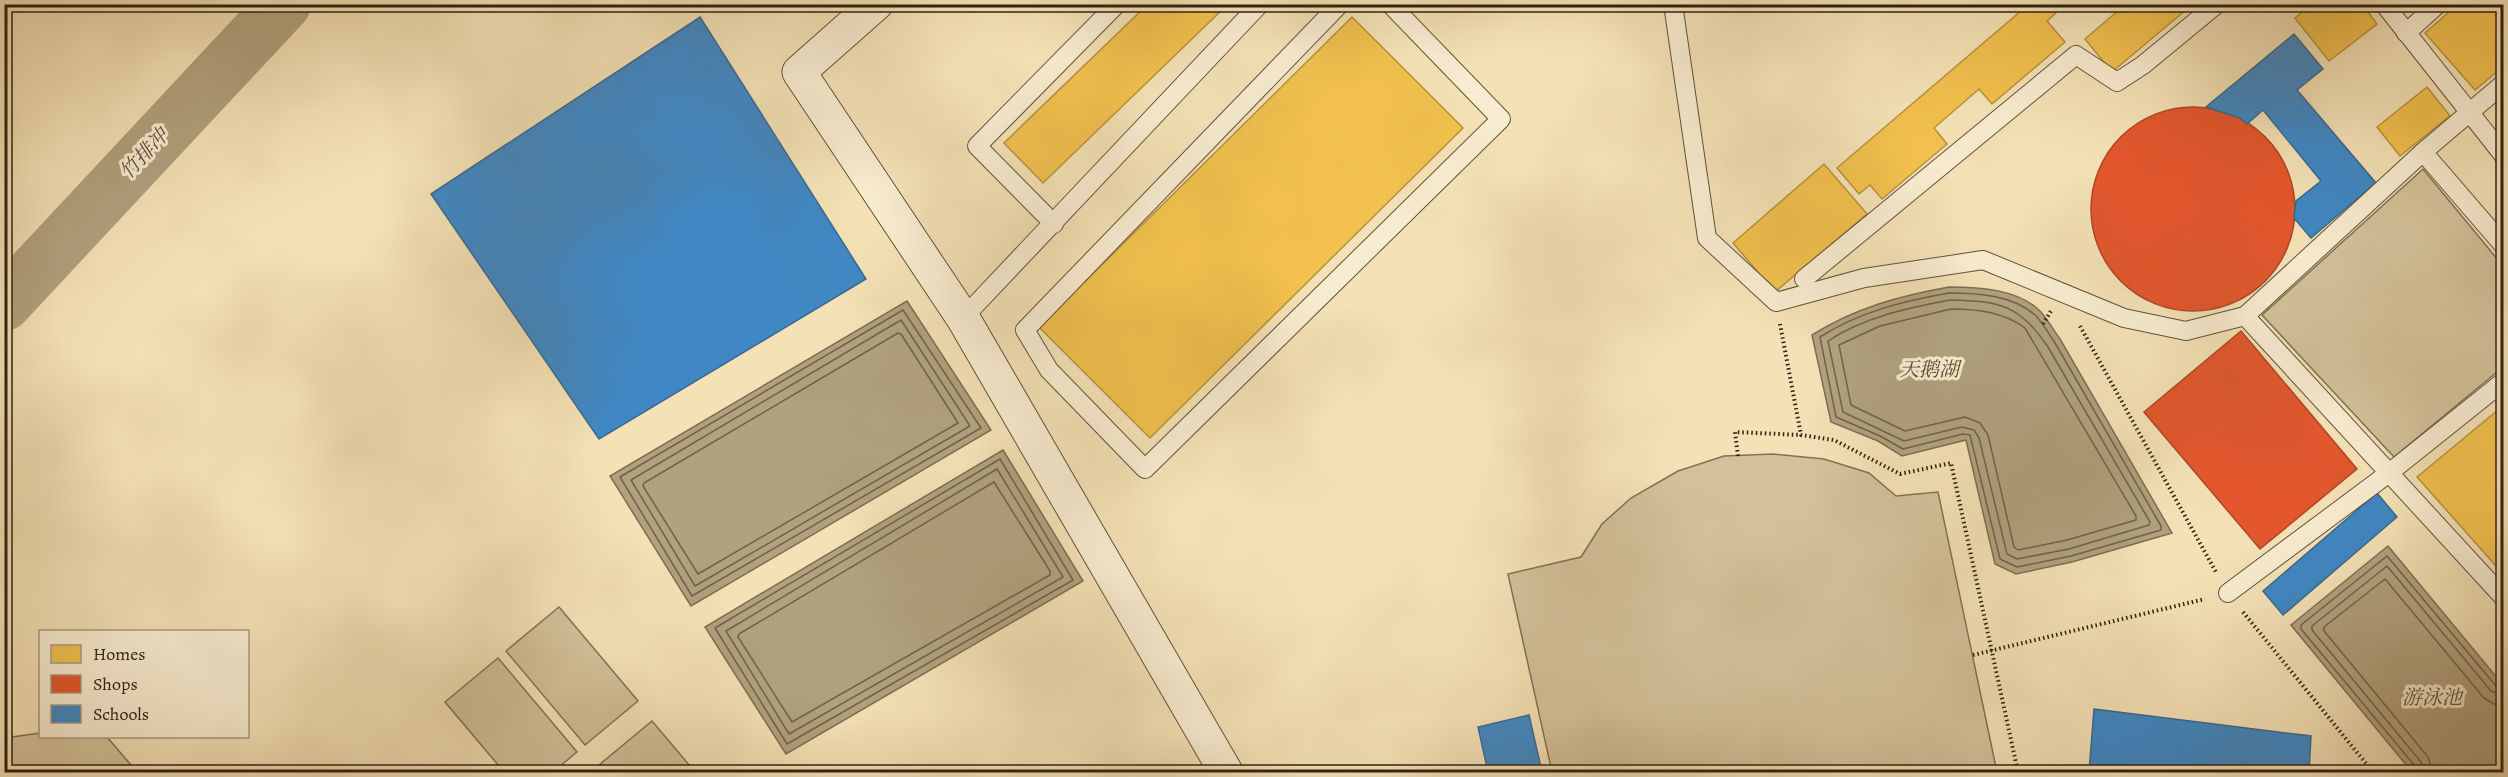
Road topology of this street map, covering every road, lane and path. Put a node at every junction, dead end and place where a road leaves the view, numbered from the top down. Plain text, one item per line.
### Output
1 (876, 4) edge
2 (1118, 4) edge
3 (1260, 4) edge
4 (1340, 4) edge
5 (1390, 4) edge
6 (1673, 4) edge
7 (2217, 4) edge
8 (2384, 4) edge
9 (2438, 4) edge
10 (2406, 33) junction
11 (2504, 82) edge
12 (2469, 112) junction
13 (2423, 152) junction
14 (2504, 156) edge
15 (1054, 224) junction
16 (2504, 246) edge
17 (1804, 279) dead end
18 (2061, 293) junction
19 (1776, 302) junction
20 (2245, 316) junction
21 (963, 318) junction
22 (2504, 381) edge
23 (1801, 435) junction
24 (1738, 456) dead end
25 (2389, 473) junction
26 (2228, 593) junction
27 (2504, 598) edge
28 (2197, 601) dead end
29 (1992, 651) junction
30 (1973, 655) dead end
31 (1226, 772) edge
32 (2019, 772) edge
33 (2373, 772) edge

1 - 21 street
2 - 15 lane
3 - 15 lane
4 - 5 lane
6 - 19 lane
7 - 17 lane
8 - 10 lane
9 - 10 lane
10 - 12 lane
11 - 12 lane
12 - 13 lane
12 - 14 lane
13 - 16 lane
13 - 20 lane
15 - 21 lane
18 - 19 lane
18 - 20 lane
18 - 26 path
19 - 23 path
20 - 25 lane
21 - 31 street
22 - 25 lane
23 - 24 path
23 - 29 path
25 - 26 lane
25 - 27 lane
26 - 33 path
28 - 29 path
29 - 30 path
29 - 32 path

